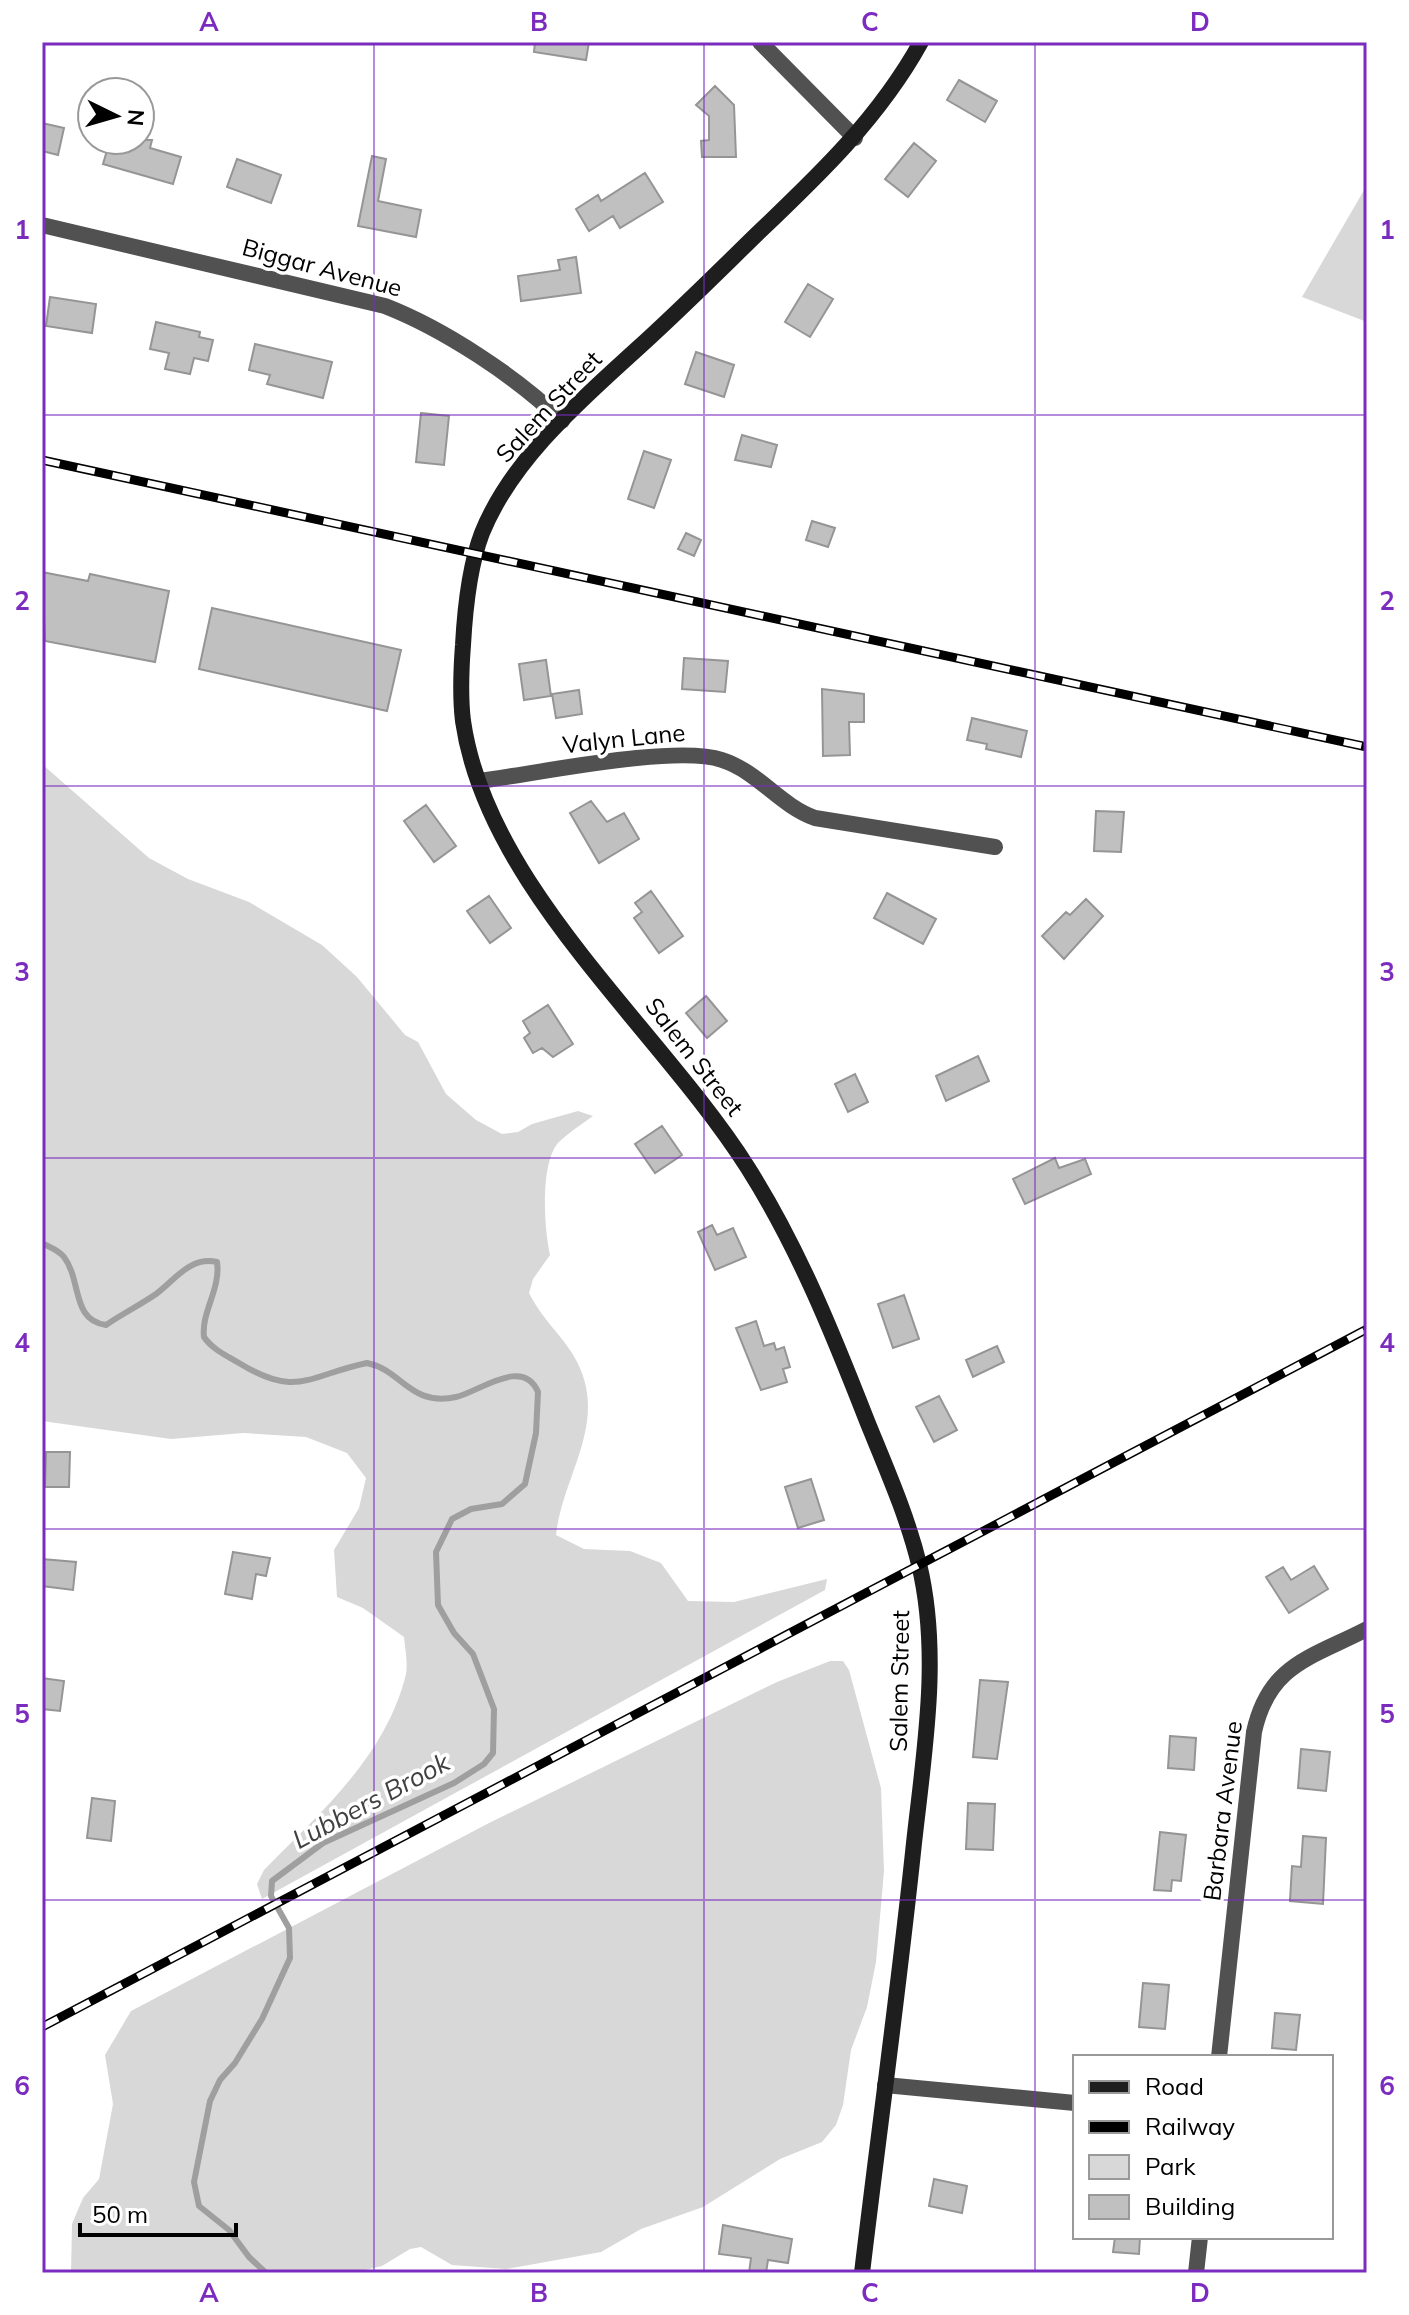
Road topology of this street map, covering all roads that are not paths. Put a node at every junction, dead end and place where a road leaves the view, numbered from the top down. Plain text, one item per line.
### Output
1 (760, 42) edge
2 (921, 42) edge
3 (855, 138) junction
4 (42, 225) edge
5 (562, 421) junction
6 (479, 781) junction
7 (995, 847) dead end
8 (1367, 1629) edge
9 (1219, 2055) edge
10 (885, 2085) junction
11 (1073, 2103) edge
12 (1200, 2239) edge
13 (862, 2273) edge
14 (1196, 2273) edge

1 - 3 street
2 - 3 street, Salem Street
3 - 5 street, Salem Street
4 - 5 street, Biggar Avenue
5 - 6 street, Salem Street
6 - 7 street, Valyn Lane
6 - 10 street, Salem Street
8 - 9 street, Barbara Avenue
10 - 11 street
10 - 13 street, Salem Street
12 - 14 street

